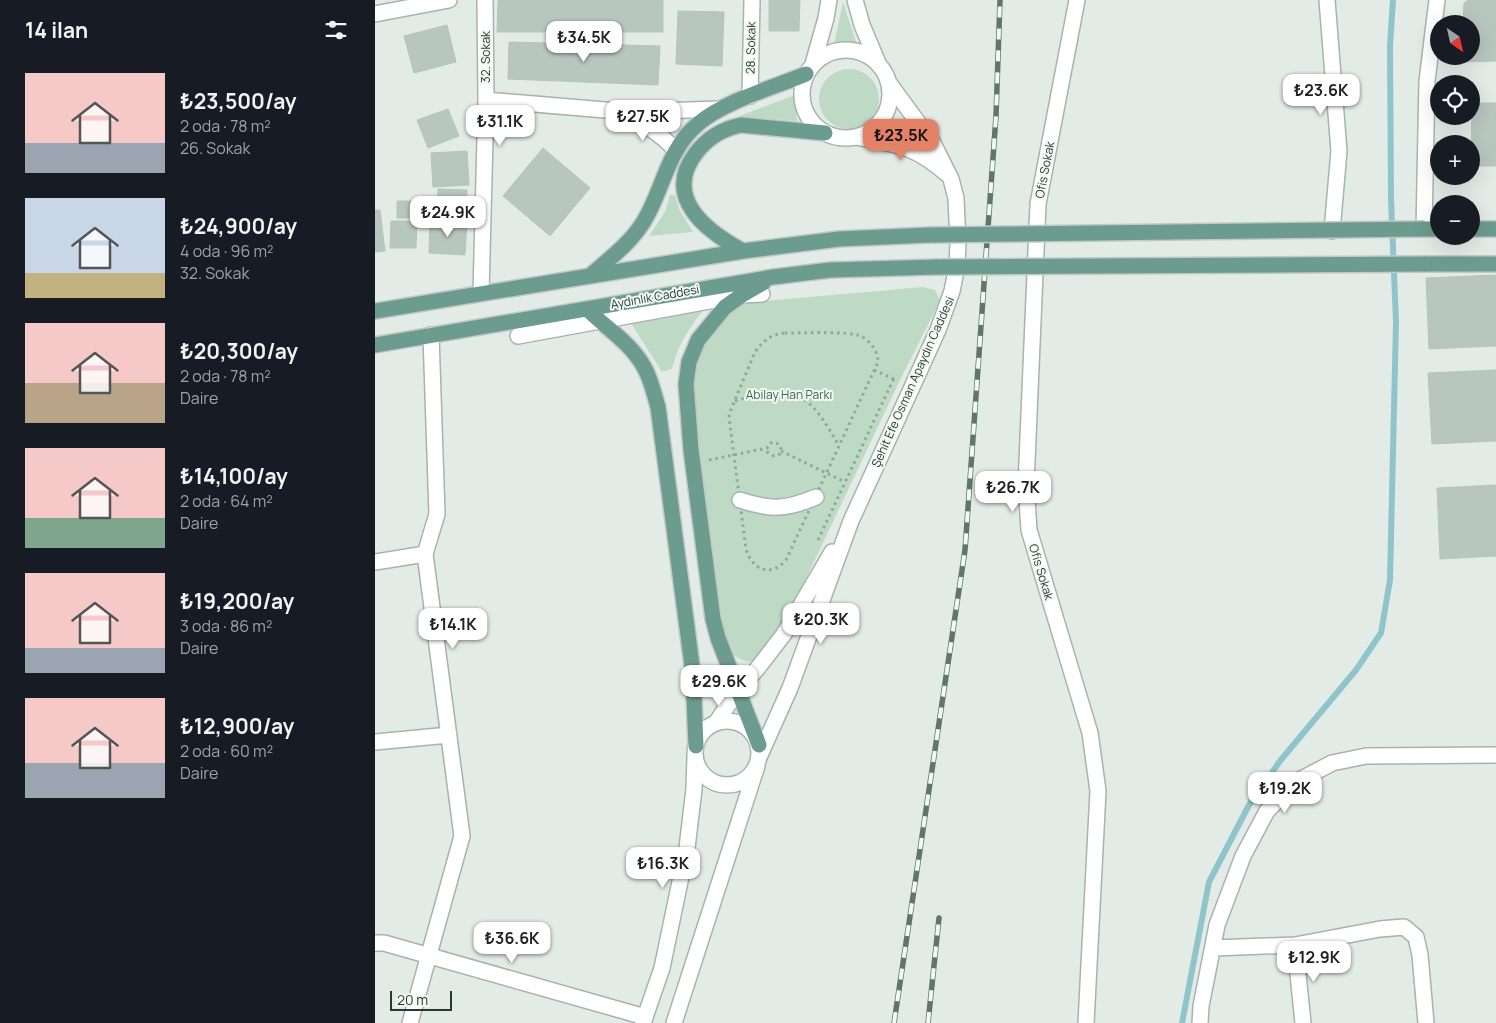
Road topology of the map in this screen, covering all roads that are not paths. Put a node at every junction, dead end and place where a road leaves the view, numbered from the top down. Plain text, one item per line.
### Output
1 (449, 0) edge
2 (485, 0) edge
3 (752, 0) edge
4 (829, 0) edge
5 (855, 0) edge
6 (1077, 0) edge
7 (1327, 0) edge
8 (1437, 0) edge
9 (375, 14) edge
10 (878, 63) junction
11 (810, 69) junction
12 (889, 84) junction
13 (750, 96) junction
14 (486, 100) junction
15 (719, 109) junction
16 (629, 112) junction
17 (825, 133) junction
18 (856, 137) junction
19 (676, 150) junction
20 (951, 179) junction
21 (1430, 195) edge
22 (1430, 229) edge
23 (1480, 229) edge
24 (1496, 229) edge
25 (1333, 231) junction
26 (743, 250) junction
27 (1496, 264) edge
28 (590, 275) junction
29 (773, 277) junction
30 (481, 293) junction
31 (762, 294) dead end
32 (742, 295) junction
33 (587, 309) junction
34 (375, 311) edge
35 (600, 322) junction
36 (431, 335) junction
37 (518, 336) dead end
38 (375, 345) edge
39 (816, 497) road end
40 (740, 500) road end
41 (851, 521) junction
42 (425, 554) junction
43 (375, 562) edge
44 (738, 690) junction
45 (716, 723) junction
46 (449, 735) junction
47 (375, 742) edge
48 (695, 752) junction
49 (759, 755) junction
50 (1496, 755) edge
51 (375, 943) edge
52 (1295, 946) junction
53 (1213, 948) junction
54 (427, 956) junction
55 (644, 1020) edge
56 (410, 1023) edge
57 (674, 1023) edge
58 (1086, 1023) edge
59 (1200, 1023) edge
60 (1303, 1023) edge
61 (1426, 1023) edge

1 - 9 street
2 - 14 street, 32. Sokak
3 - 13 street, 28. Sokak
4 - 11 street
5 - 10 street
6 - 58 street, Ofis Sokak
7 - 25 street
8 - 21 street
10 - 11 street
10 - 12 street
11 - 13 main road
11 - 17 street
12 - 18 street
12 - 20 street, Şehit Efe Osman Apaydın Caddesi
13 - 15 main road
14 - 16 street
14 - 30 street, 32. Sokak
15 - 16 street
15 - 19 main road
16 - 19 street
17 - 18 street
17 - 26 main road
18 - 20 street
19 - 28 main road
20 - 41 street, Şehit Efe Osman Apaydın Caddesi
22 - 25 main road, bridge
23 - 24 main road
25 - 26 main road, bridge
26 - 28 main road
27 - 29 main road, Aydınlık Caddesi, bridge
28 - 30 main road
29 - 32 main road
29 - 33 main road, Aydınlık Caddesi
30 - 34 main road
31 - 32 street
32 - 35 street
32 - 44 main road
33 - 35 main road
33 - 36 main road, Aydınlık Caddesi
35 - 37 street
35 - 48 main road
36 - 38 main road, Aydınlık Caddesi
36 - 42 street
39 - 40 street
41 - 44 street, Şehit Efe Osman Apaydın Caddesi
41 - 49 street, Şehit Efe Osman Apaydın Caddesi
42 - 43 street
42 - 46 street
44 - 45 street, Şehit Efe Osman Apaydın Caddesi
44 - 49 main road
45 - 48 street, Şehit Efe Osman Apaydın Caddesi
45 - 49 street
46 - 47 street
46 - 54 street
48 - 49 street
48 - 55 street
49 - 57 street, Şehit Efe Osman Apaydın Caddesi
50 - 53 street
51 - 54 street
52 - 53 street
52 - 60 street
52 - 61 street
53 - 59 street
54 - 55 street
54 - 56 street

